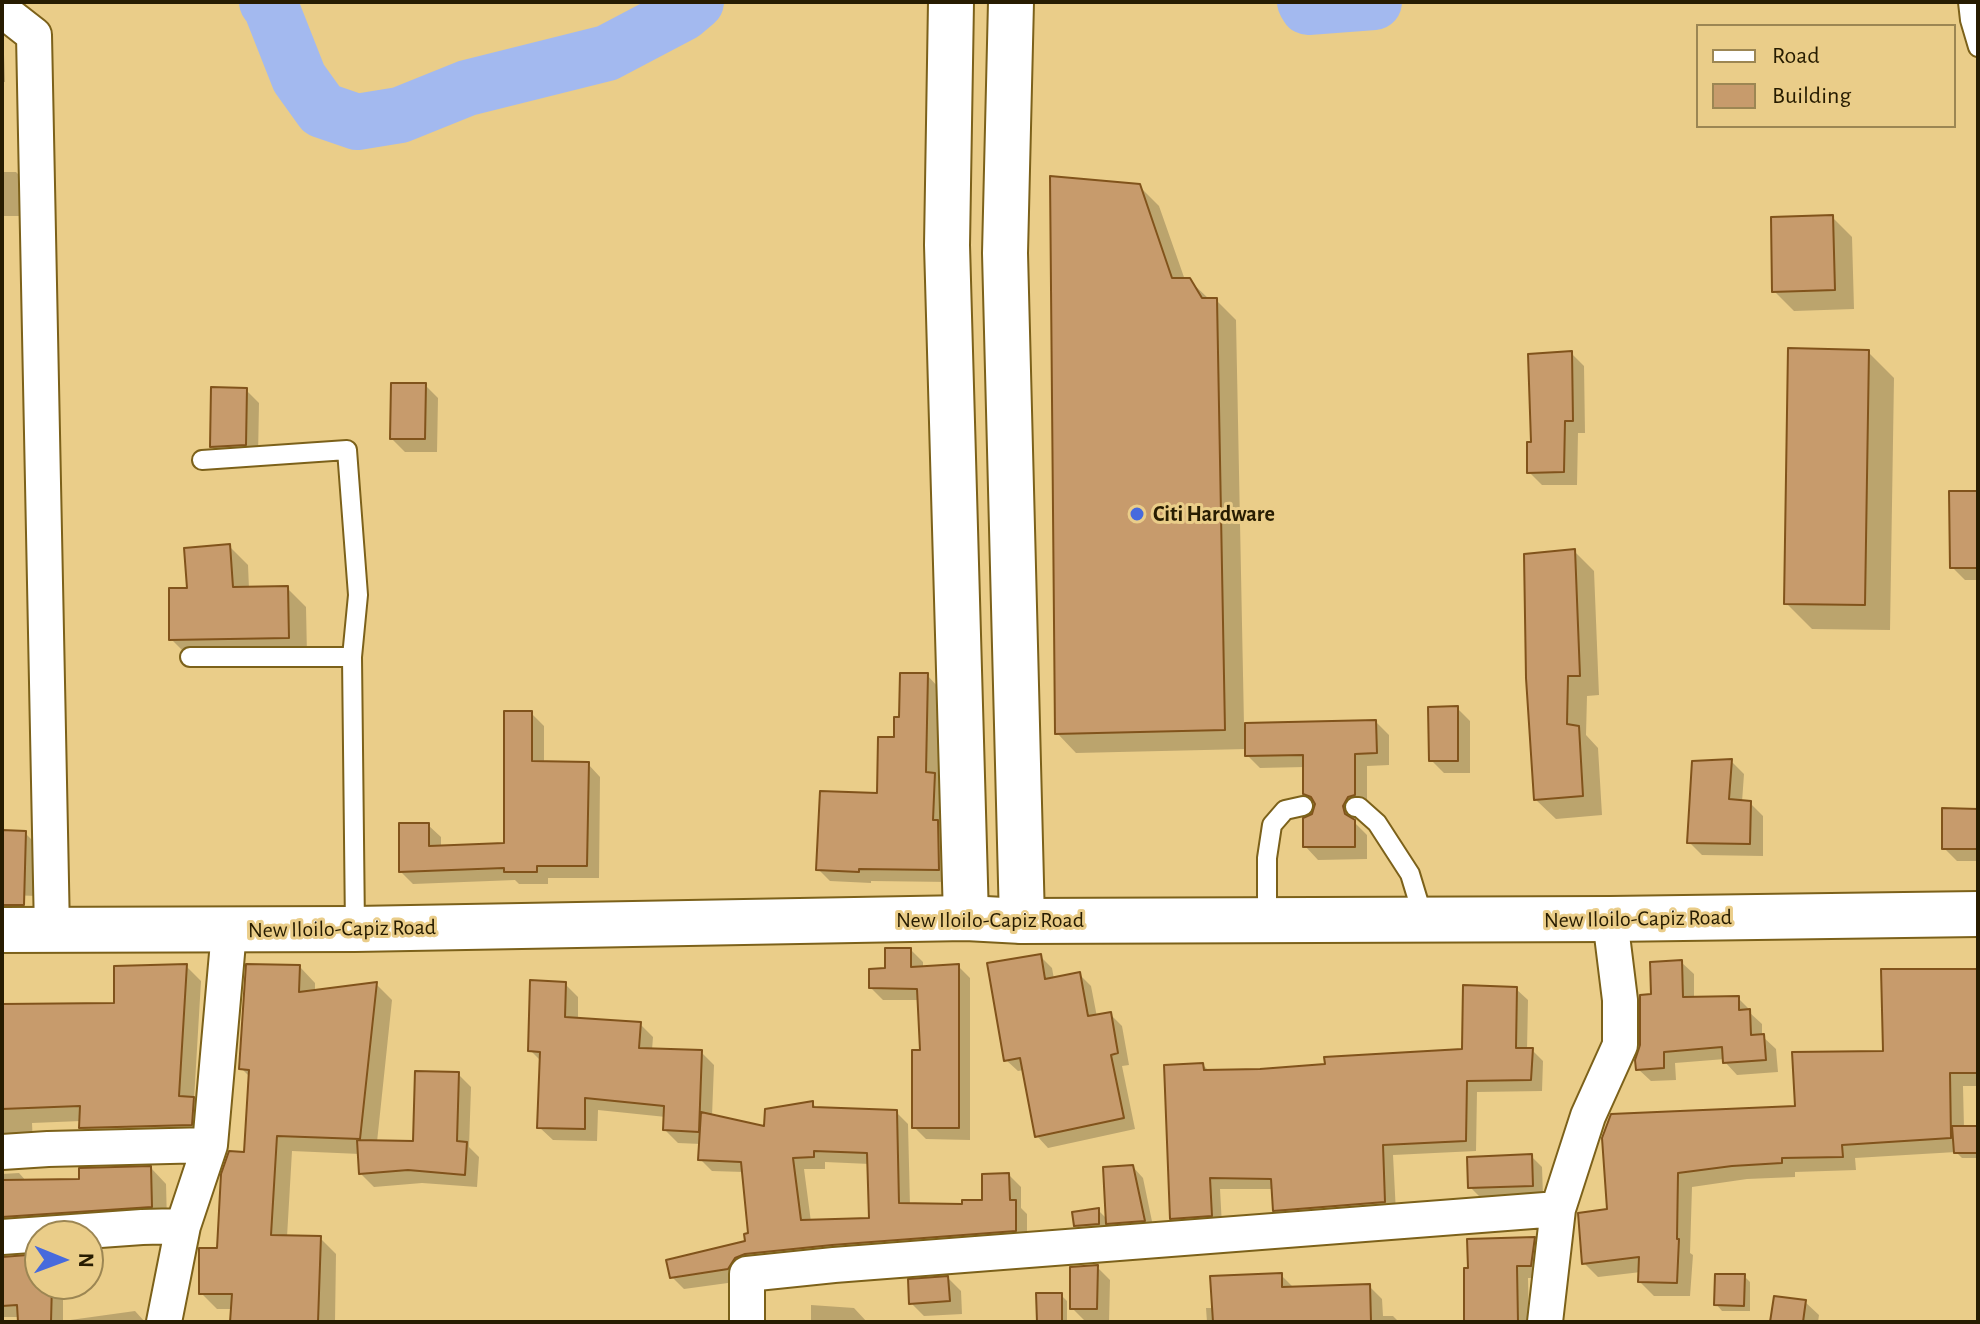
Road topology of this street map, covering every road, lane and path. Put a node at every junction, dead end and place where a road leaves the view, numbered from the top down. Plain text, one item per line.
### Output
1 (951, 2) edge
2 (1011, 2) edge
3 (1968, 2) edge
4 (2, 10) edge
5 (1978, 47) edge
6 (202, 460) dead end
7 (190, 657) dead end
8 (352, 657) junction
9 (1303, 806) dead end
10 (1355, 807) dead end
11 (1978, 914) edge
12 (966, 918) junction
13 (1610, 919) junction
14 (1267, 920) junction
15 (1424, 920) junction
16 (1022, 921) junction
17 (355, 929) junction
18 (2, 930) edge
19 (52, 931) junction
20 (229, 931) junction
21 (210, 1145) junction
22 (2, 1152) edge
23 (1558, 1209) junction
24 (183, 1226) junction
25 (2, 1237) edge
26 (164, 1322) edge
27 (747, 1322) edge
28 (1545, 1322) edge

1 - 12 main road
2 - 16 main road
3 - 5 lane
4 - 19 street
6 - 8 lane
7 - 8 lane
8 - 17 lane
9 - 14 lane
10 - 15 lane
11 - 13 main road, New Iloilo-Capiz Road
12 - 16 main road, New Iloilo-Capiz Road
12 - 17 main road, New Iloilo-Capiz Road
13 - 15 main road, New Iloilo-Capiz Road
13 - 23 street
14 - 15 main road, New Iloilo-Capiz Road
14 - 16 main road, New Iloilo-Capiz Road
17 - 20 main road, New Iloilo-Capiz Road
18 - 19 main road, New Iloilo-Capiz Road
19 - 20 main road, New Iloilo-Capiz Road
20 - 21 street
21 - 22 street
21 - 24 street
23 - 27 street
23 - 28 street
24 - 25 street
24 - 26 street

